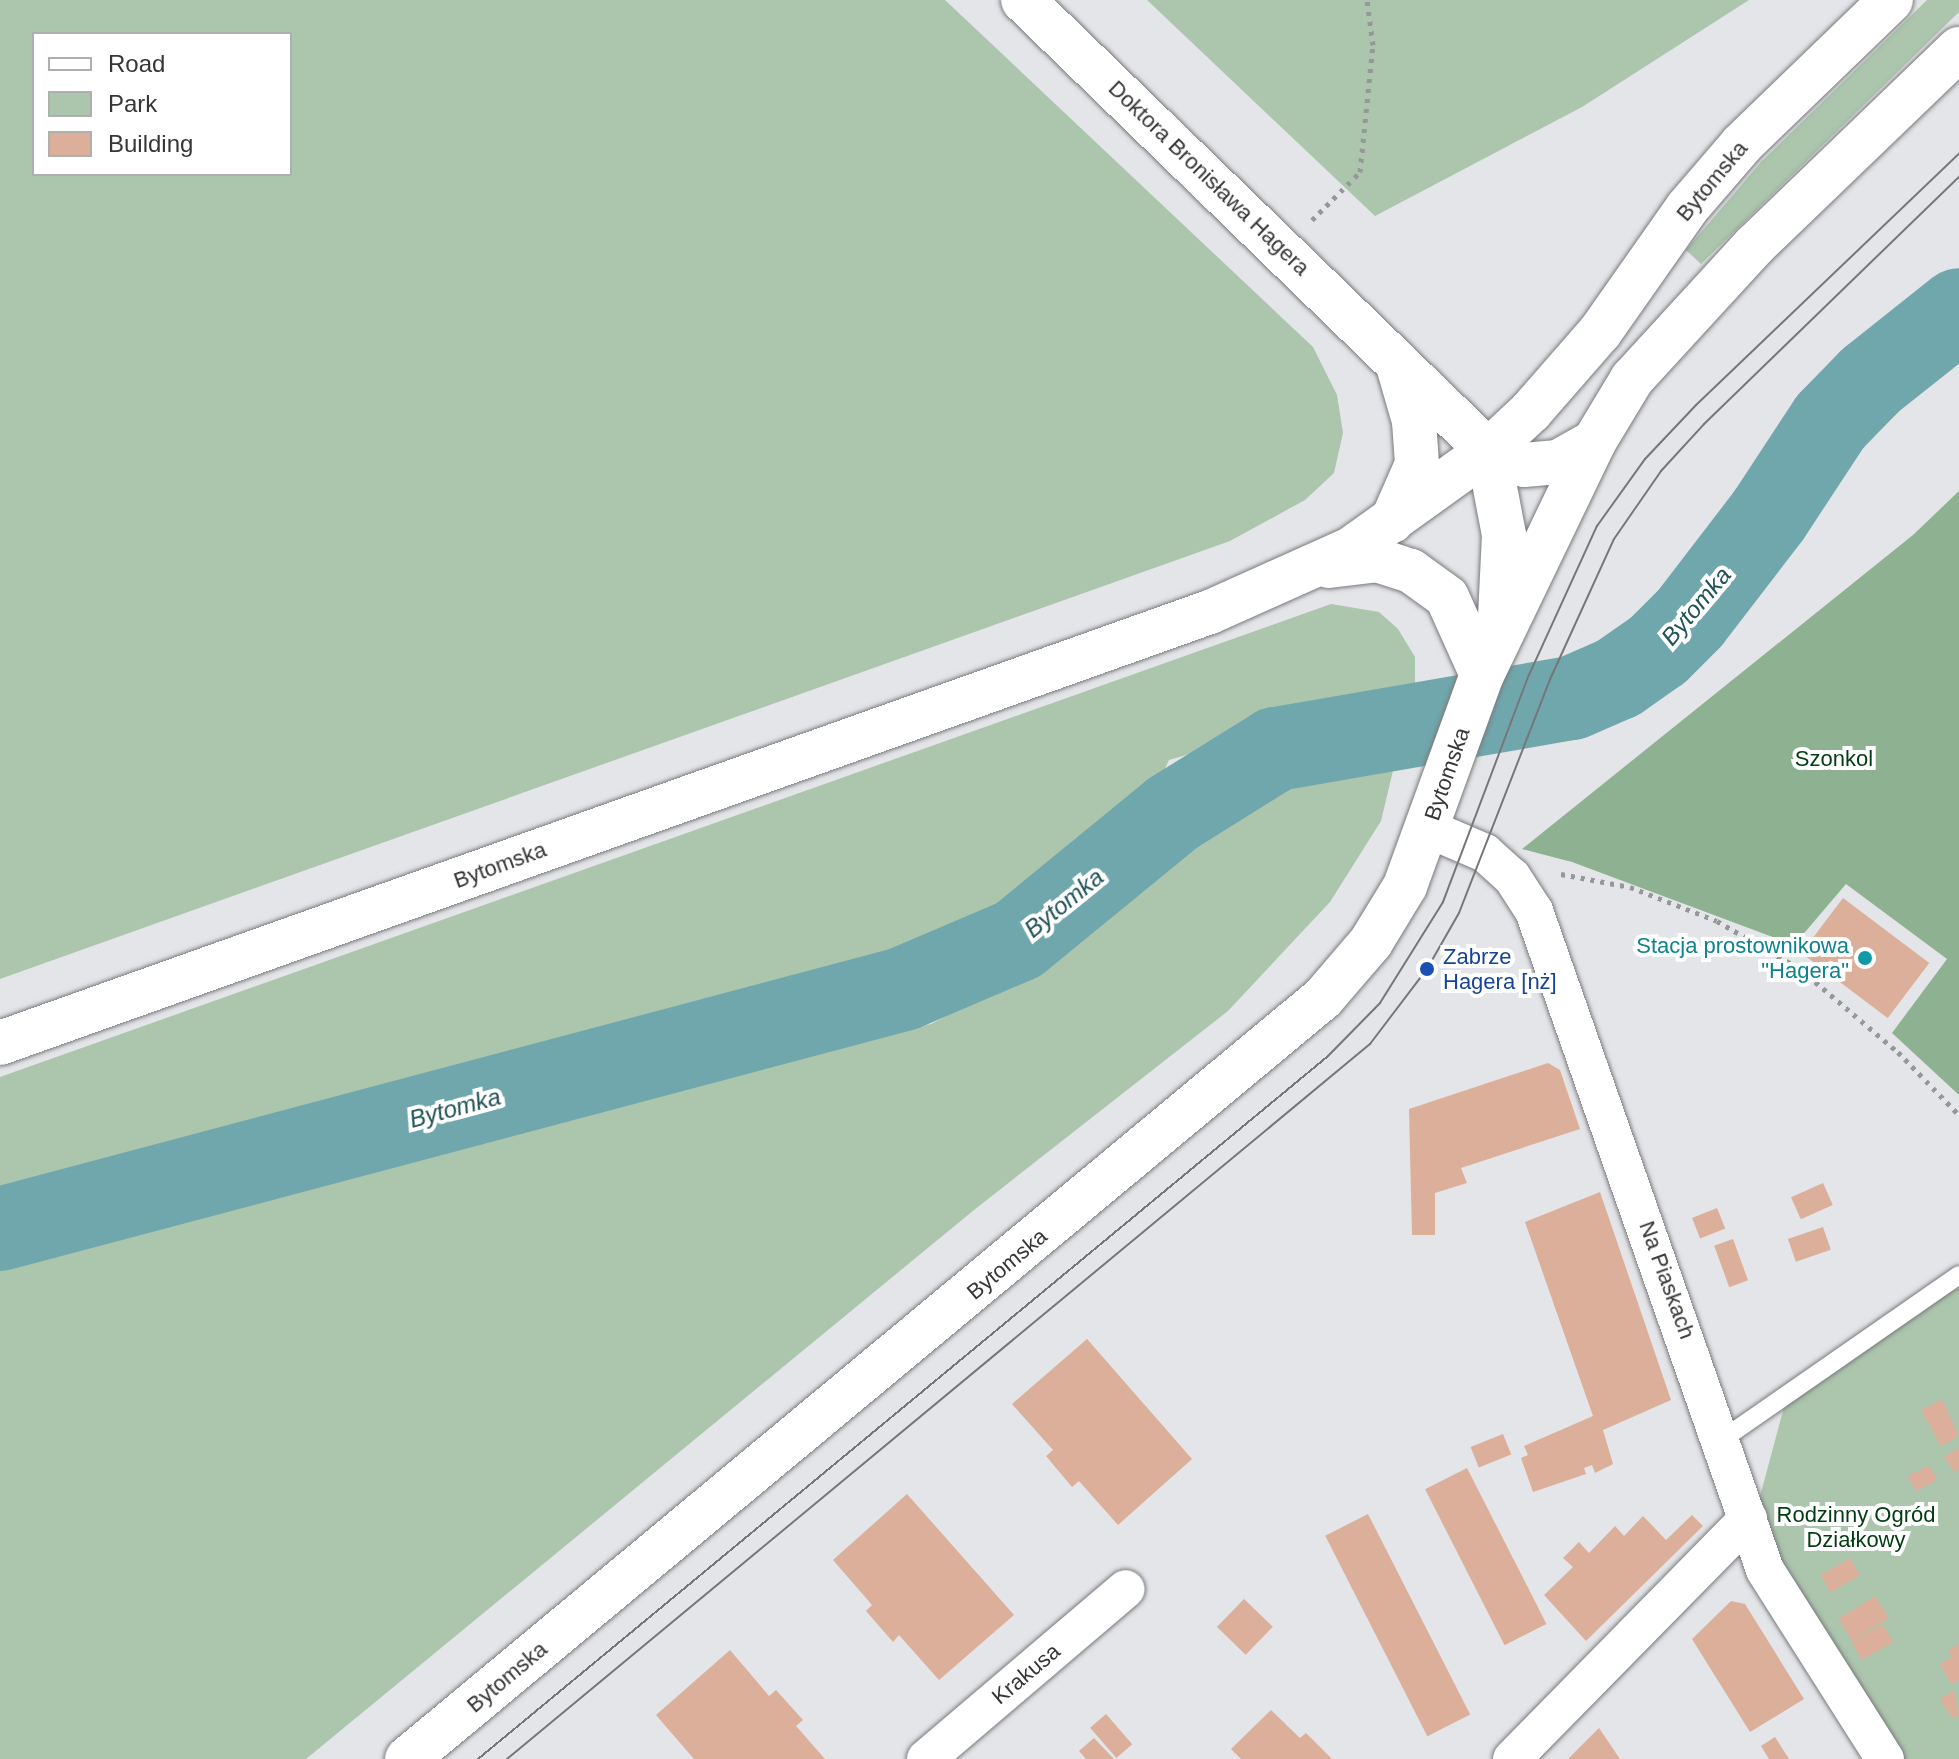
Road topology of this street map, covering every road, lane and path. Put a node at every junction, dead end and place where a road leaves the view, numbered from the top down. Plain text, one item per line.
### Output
1 (1023, 0) edge
2 (1367, 0) edge
3 (1891, 0) edge
4 (1959, 49) edge
5 (1283, 249) junction
6 (1395, 356) junction
7 (1594, 442) junction
8 (1488, 451) junction
9 (1390, 524) junction
10 (1314, 568) junction
11 (1500, 635) junction
12 (1482, 675) junction
13 (1434, 812) junction
14 (1512, 877) junction
15 (0, 1043) edge
16 (1959, 1115) edge
17 (1959, 1275) edge
18 (1723, 1439) junction
19 (1748, 1519) junction
20 (1126, 1589) dead end
21 (407, 1759) edge
22 (926, 1759) edge
23 (1512, 1759) edge
24 (1885, 1759) edge

1 - 5 street, Doktora Bronisława Hagera
2 - 5 path
3 - 8 street, Bytomska
4 - 7 street, Bytomska
5 - 6 street, Doktora Bronisława Hagera
6 - 8 street, Doktora Bronisława Hagera
6 - 9 street
7 - 8 street, Bytomska
7 - 11 street, Bytomska
8 - 9 street, Bytomska
8 - 11 street, Bytomska
9 - 10 street, Bytomska
10 - 12 street, Bytomska
10 - 15 street, Bytomska
11 - 12 street, Bytomska
12 - 13 street, Bytomska
13 - 14 street, Na Piaskach
13 - 21 street, Bytomska
14 - 16 path
14 - 18 street, Na Piaskach
17 - 18 lane
18 - 19 street, Na Piaskach
19 - 23 street
19 - 24 street, Na Piaskach
20 - 22 street, Krakusa

